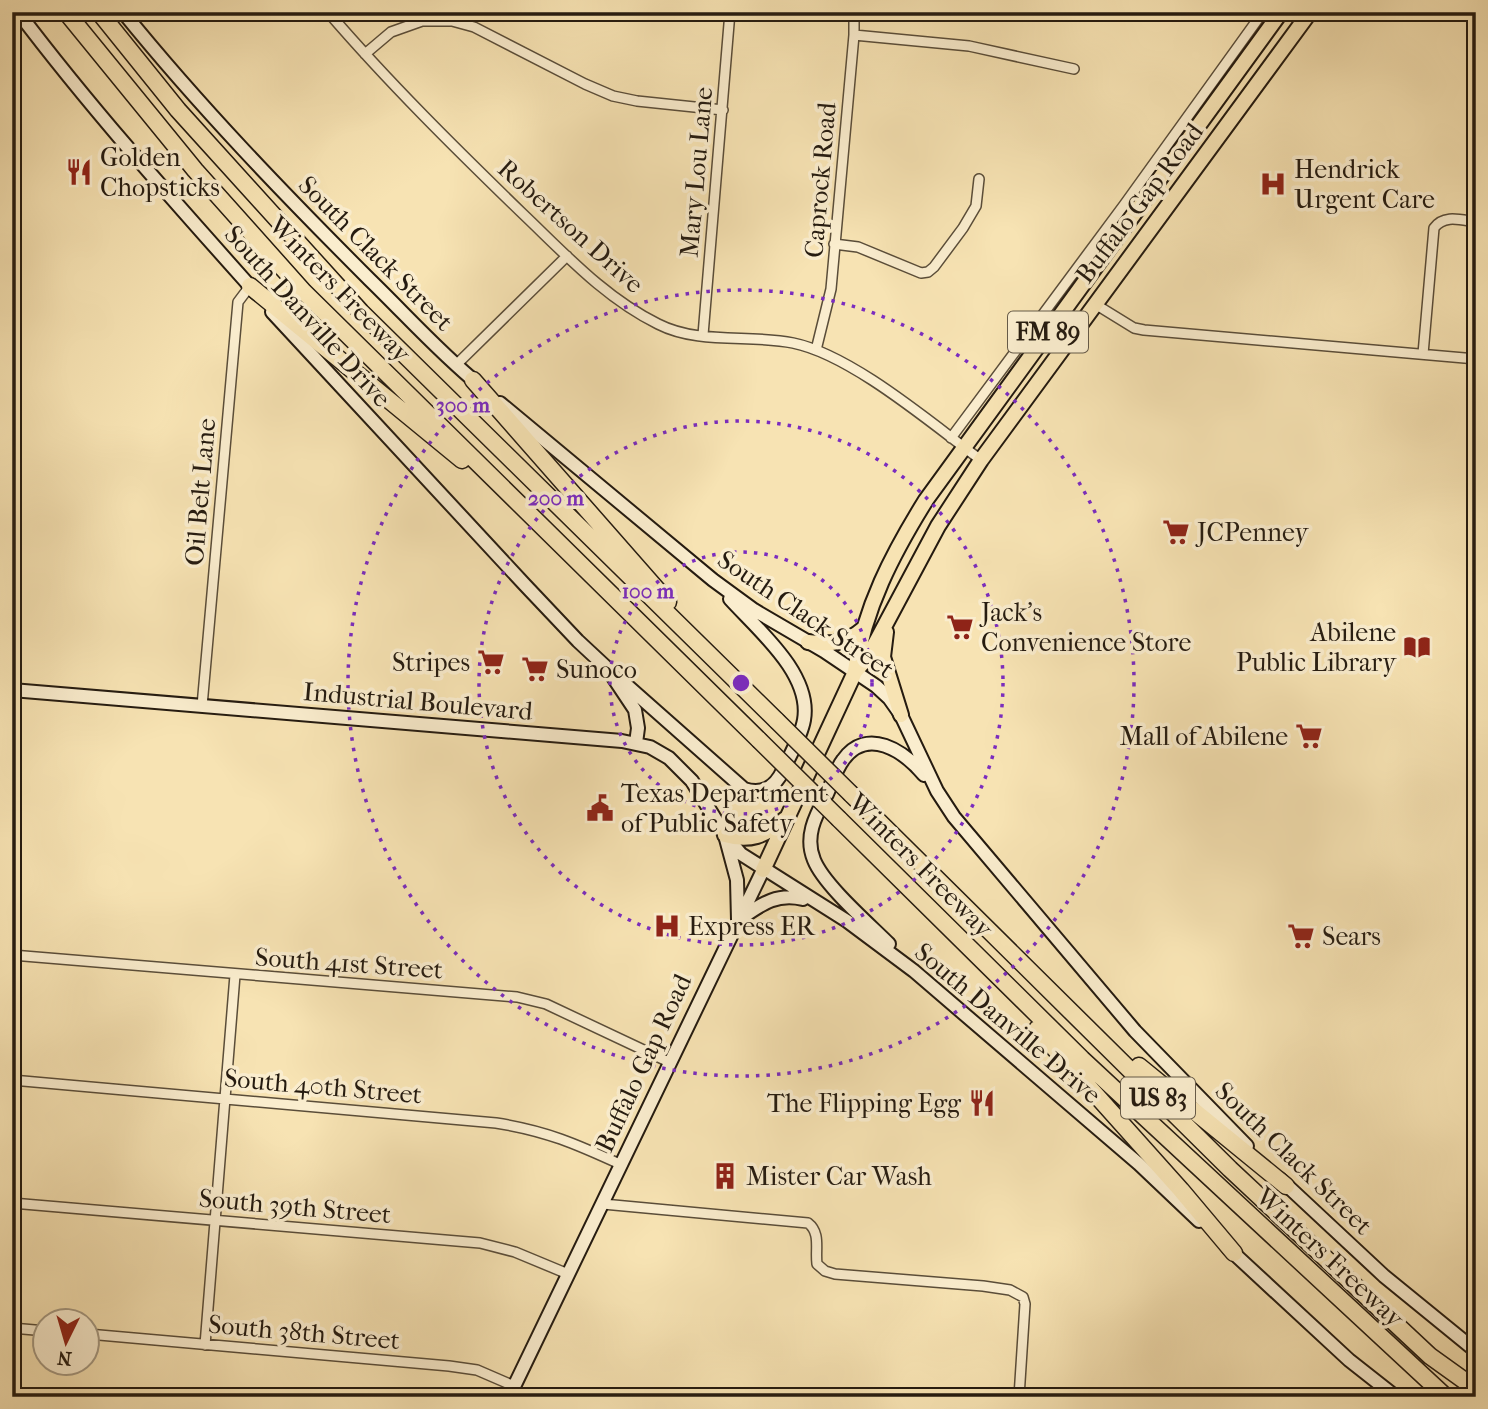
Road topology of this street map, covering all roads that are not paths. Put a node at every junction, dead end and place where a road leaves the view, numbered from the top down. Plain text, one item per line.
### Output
1 (66, 12) edge
2 (99, 12) edge
3 (124, 12) edge
4 (328, 12) edge
5 (730, 12) edge
6 (854, 12) edge
7 (1263, 12) edge
8 (1281, 12) edge
9 (1310, 12) edge
10 (17, 14) edge
11 (855, 34) junction
12 (365, 54) junction
13 (1074, 69) dead end
14 (723, 110) junction
15 (979, 179) dead end
16 (1476, 222) edge
17 (834, 243) junction
18 (567, 256) junction
19 (1092, 271) junction
20 (250, 286) junction
21 (1095, 304) junction
22 (703, 335) junction
23 (816, 350) junction
24 (1423, 354) junction
25 (1476, 359) edge
26 (456, 365) junction
27 (473, 380) junction
28 (951, 438) junction
29 (963, 447) junction
30 (981, 460) junction
31 (524, 509) junction
32 (713, 580) junction
33 (887, 625) junction
34 (863, 629) junction
35 (808, 642) junction
36 (607, 668) junction
37 (855, 672) junction
38 (737, 684) junction
39 (12, 690) edge
40 (202, 706) junction
41 (901, 715) junction
42 (636, 743) junction
43 (937, 791) junction
44 (789, 816) junction
45 (724, 835) junction
46 (763, 870) junction
47 (815, 902) junction
48 (739, 921) junction
49 (948, 926) junction
50 (12, 955) edge
51 (914, 971) junction
52 (235, 975) junction
53 (1071, 1010) junction
54 (669, 1062) junction
55 (12, 1080) edge
56 (224, 1099) junction
57 (622, 1165) junction
58 (1286, 1186) junction
59 (12, 1203) edge
60 (603, 1204) junction
61 (215, 1219) junction
62 (1234, 1253) junction
63 (568, 1274) junction
64 (12, 1328) edge
65 (32, 1330) edge
66 (102, 1336) edge
67 (205, 1345) junction
68 (1476, 1351) edge
69 (1476, 1389) edge
70 (511, 1391) edge
71 (1019, 1397) edge
72 (1396, 1397) edge
73 (1446, 1397) edge

1 - 31 highway, Winters Freeway / US 83
2 - 38 highway, Winters Freeway / US 83
3 - 26 main road, South Clack Street
4 - 12 street, Robertson Drive
5 - 14 street, Mary Lou Lane
6 - 11 street, Caprock Road
7 - 28 street
8 - 19 main road, Buffalo Gap Road / FM 89
9 - 21 main road, Buffalo Gap Road / FM 89
10 - 20 main road, South Danville Drive
11 - 13 street
11 - 17 street, Caprock Road
12 - 14 street
12 - 18 street, Robertson Drive
14 - 22 street, Mary Lou Lane
15 - 17 street
16 - 24 street
17 - 23 street, Caprock Road
18 - 22 street, Robertson Drive
18 - 26 street
19 - 21 main road
19 - 29 main road, Buffalo Gap Road / FM 89
20 - 31 highway
20 - 36 main road, South Danville Drive
20 - 40 street, Oil Belt Lane
21 - 24 street
21 - 30 main road, Buffalo Gap Road / FM 89
22 - 23 street, Robertson Drive
23 - 28 street, Robertson Drive
24 - 25 street
26 - 27 main road, South Clack Street
27 - 32 main road, South Clack Street
27 - 38 highway
28 - 29 street, Robertson Drive
29 - 30 street, Robertson Drive
29 - 34 main road, Buffalo Gap Road / FM 89
30 - 33 main road, Buffalo Gap Road / FM 89
31 - 49 highway, Winters Freeway / US 83, bridge
32 - 35 main road, South Clack Street
32 - 36 main road
33 - 37 main road, Buffalo Gap Road / FM 89
33 - 41 main road
34 - 35 main road
34 - 37 main road, Buffalo Gap Road / FM 89
35 - 37 main road, South Clack Street
36 - 42 main road, South Danville Drive
37 - 41 main road, South Clack Street
37 - 44 main road, Buffalo Gap Road / FM 89
38 - 53 highway, Winters Freeway / US 83, bridge
39 - 40 main road, Industrial Boulevard
40 - 42 main road, Industrial Boulevard
41 - 43 main road, South Clack Street
42 - 45 main road, Industrial Boulevard
43 - 51 main road
43 - 58 main road, South Clack Street
44 - 45 main road
44 - 46 main road, Buffalo Gap Road / FM 89
45 - 46 main road, Industrial Boulevard
45 - 48 main road
46 - 47 main road, South Danville Drive
46 - 48 main road, Buffalo Gap Road
47 - 48 main road
47 - 51 main road, South Danville Drive
48 - 54 main road, Buffalo Gap Road
49 - 62 highway
49 - 73 highway, Winters Freeway / US 83
50 - 52 street, South 41st Street
51 - 62 main road, South Danville Drive
52 - 54 street, South 41st Street
52 - 56 street
53 - 58 highway
53 - 69 highway, Winters Freeway / US 83
54 - 57 main road, Buffalo Gap Road
55 - 56 street, South 40th Street
56 - 57 street, South 40th Street
56 - 61 street
57 - 60 main road, Buffalo Gap Road
58 - 68 main road, South Clack Street
59 - 61 street, South 39th Street
60 - 63 main road, Buffalo Gap Road
60 - 71 street
61 - 63 street, South 39th Street
61 - 67 street
62 - 72 main road, South Danville Drive
63 - 70 main road, Buffalo Gap Road
64 - 65 street
66 - 67 street, South 38th Street
67 - 70 street, South 38th Street

